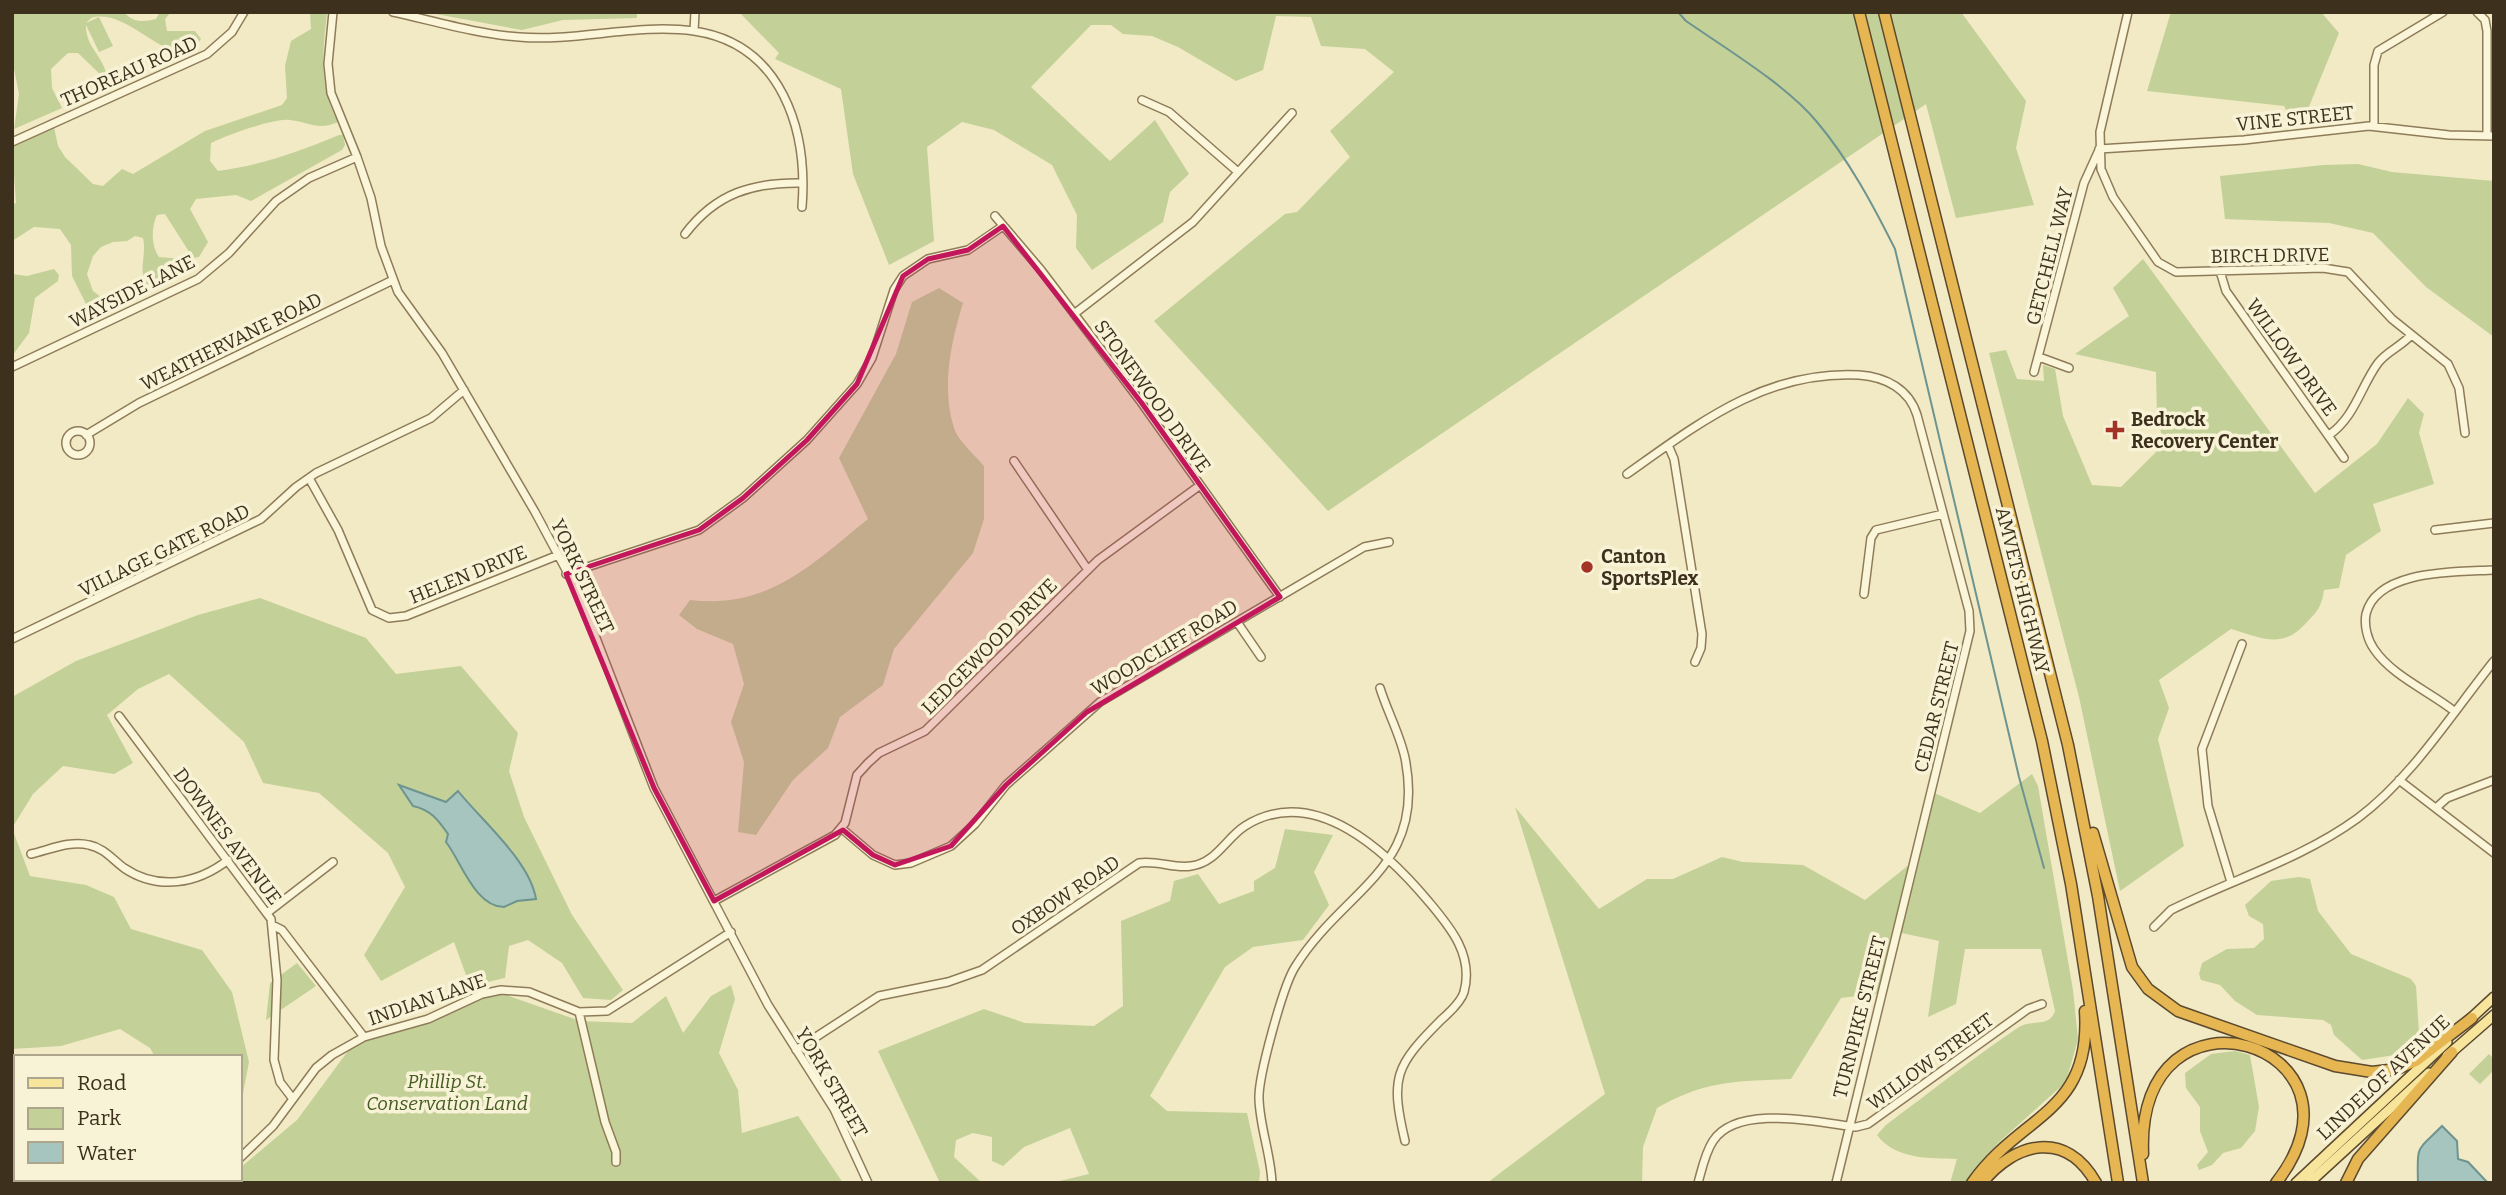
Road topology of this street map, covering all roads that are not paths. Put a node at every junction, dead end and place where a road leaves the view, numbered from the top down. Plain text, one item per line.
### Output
1 (244, 12) edge
2 (332, 12) edge
3 (393, 12) edge
4 (695, 12) edge
5 (1859, 12) edge
6 (1884, 12) edge
7 (2129, 12) edge
8 (2443, 12) edge
9 (2477, 12) edge
10 (694, 31) junction
11 (1142, 100) dead end
12 (1292, 113) dead end
13 (2374, 125) junction
14 (2491, 136) edge
15 (12, 142) edge
16 (2099, 149) junction
17 (357, 158) junction
18 (1238, 172) junction
19 (803, 183) junction
20 (802, 206) dead end
21 (996, 216) dead end
22 (1003, 226) junction
23 (685, 234) dead end
24 (2220, 271) junction
25 (393, 280) junction
26 (1074, 314) junction
27 (2411, 335) junction
28 (2039, 357) junction
29 (12, 367) edge
30 (2070, 368) dead end
31 (2034, 372) dead end
32 (464, 390) junction
33 (2465, 433) dead end
34 (86, 435) dead end
35 (2329, 435) junction
36 (1668, 445) junction
37 (2344, 458) dead end
38 (1014, 461) dead end
39 (1627, 474) dead end
40 (309, 478) junction
41 (1199, 485) junction
42 (1943, 514) junction
43 (2494, 523) edge
44 (2435, 530) dead end
45 (1389, 542) dead end
46 (556, 556) junction
47 (1088, 570) junction
48 (2494, 570) edge
49 (566, 574) junction
50 (1864, 594) dead end
51 (1280, 597) junction
52 (1237, 622) junction
53 (12, 639) edge
54 (2242, 644) dead end
55 (1261, 657) dead end
56 (2494, 661) edge
57 (1695, 662) dead end
58 (1380, 688) dead end
59 (2454, 711) junction
60 (119, 716) dead end
61 (2068, 745) junction
62 (2399, 780) junction
63 (2494, 780) edge
64 (2436, 808) junction
65 (841, 828) junction
66 (2494, 853) edge
67 (31, 854) dead end
68 (1389, 859) junction
69 (228, 860) junction
70 (1915, 860) joint
71 (333, 862) dead end
72 (2231, 882) junction
73 (714, 901) junction
74 (267, 913) junction
75 (2077, 920) junction
76 (272, 925) junction
77 (2154, 928) dead end
78 (731, 932) junction
79 (2494, 997) edge
80 (2042, 1004) dead end
81 (579, 1012) junction
82 (2494, 1014) edge
83 (2472, 1018) junction
84 (365, 1038) junction
85 (796, 1050) junction
86 (2452, 1052) junction
87 (293, 1099) junction
88 (1848, 1126) junction
89 (1405, 1142) dead end
90 (242, 1156) edge
91 (616, 1162) dead end
92 (868, 1183) edge
93 (1272, 1183) edge
94 (1698, 1183) edge
95 (1836, 1183) edge
96 (1972, 1183) edge
97 (1982, 1183) edge
98 (2096, 1183) edge
99 (2118, 1183) edge
100 (2144, 1183) edge
101 (2276, 1183) edge
102 (2296, 1183) edge
103 (2309, 1183) edge
104 (2346, 1183) edge

1 - 15 street, THOREAU ROAD
2 - 17 street, YORK STREET
3 - 10 street
4 - 10 street
5 - 75 highway, AMVETS HIGHWAY
6 - 61 highway, AMVETS HIGHWAY
7 - 16 street
8 - 13 street
9 - 14 street
10 - 19 street
11 - 18 street
12 - 18 street
13 - 14 street, VINE STREET
13 - 16 street, VINE STREET
16 - 24 street, BIRCH DRIVE
16 - 28 street, GETCHELL WAY
17 - 25 street, YORK STREET
17 - 29 street, WAYSIDE LANE
18 - 26 street
19 - 20 street
19 - 23 street
21 - 22 street, STONEWOOD DRIVE
22 - 26 street, STONEWOOD DRIVE
22 - 49 street
24 - 27 street, BIRCH DRIVE
24 - 35 street, WILLOW DRIVE
25 - 32 street, YORK STREET
25 - 34 street, WEATHERVANE ROAD
26 - 41 street, STONEWOOD DRIVE
27 - 33 street, BIRCH DRIVE
27 - 35 street
28 - 30 street
28 - 31 street, GETCHELL WAY
32 - 40 street, VILLAGE GATE ROAD
32 - 46 street, YORK STREET
35 - 37 street, WILLOW DRIVE
36 - 39 street
36 - 42 street, CEDAR STREET
36 - 57 street
38 - 47 street
40 - 46 street, HELEN DRIVE
40 - 53 street, VILLAGE GATE ROAD
41 - 47 street, LEDGEWOOD DRIVE
41 - 51 street, STONEWOOD DRIVE
42 - 50 street
42 - 70 street, CEDAR STREET
43 - 44 street
45 - 51 street, WOODCLIFF ROAD
46 - 49 street, YORK STREET
47 - 65 street, LEDGEWOOD DRIVE
48 - 59 street
49 - 73 street, YORK STREET
51 - 52 street, WOODCLIFF ROAD
52 - 55 street
52 - 65 street, WOODCLIFF ROAD
54 - 72 street
56 - 59 street
58 - 68 street
59 - 62 street
60 - 69 street, DOWNES AVENUE
61 - 83 highway
61 - 100 highway, AMVETS HIGHWAY
62 - 64 street
62 - 72 street
63 - 64 street
64 - 66 street
65 - 73 street
67 - 69 street
68 - 85 street, OXBOW ROAD
68 - 89 street, OXBOW ROAD
68 - 93 street
69 - 74 street, DOWNES AVENUE
70 - 88 street, TURNPIKE STREET
71 - 74 street
72 - 77 street
73 - 78 street, YORK STREET
74 - 76 street, DOWNES AVENUE
75 - 96 highway
75 - 99 highway, AMVETS HIGHWAY
76 - 84 street, DOWNES AVENUE
76 - 87 street
78 - 81 street, INDIAN LANE
78 - 85 street, YORK STREET
79 - 83 main road, LINDELOF AVENUE
80 - 88 street, WILLOW STREET
81 - 84 street, INDIAN LANE
81 - 91 street
82 - 86 main road, LINDELOF AVENUE
83 - 102 main road, LINDELOF AVENUE
84 - 87 street, INDIAN LANE
85 - 92 street, YORK STREET
86 - 103 main road, LINDELOF AVENUE
86 - 104 highway
87 - 90 street, INDIAN LANE
88 - 94 street, WILLOW STREET
88 - 95 street, TURNPIKE STREET
97 - 98 highway
100 - 101 highway

